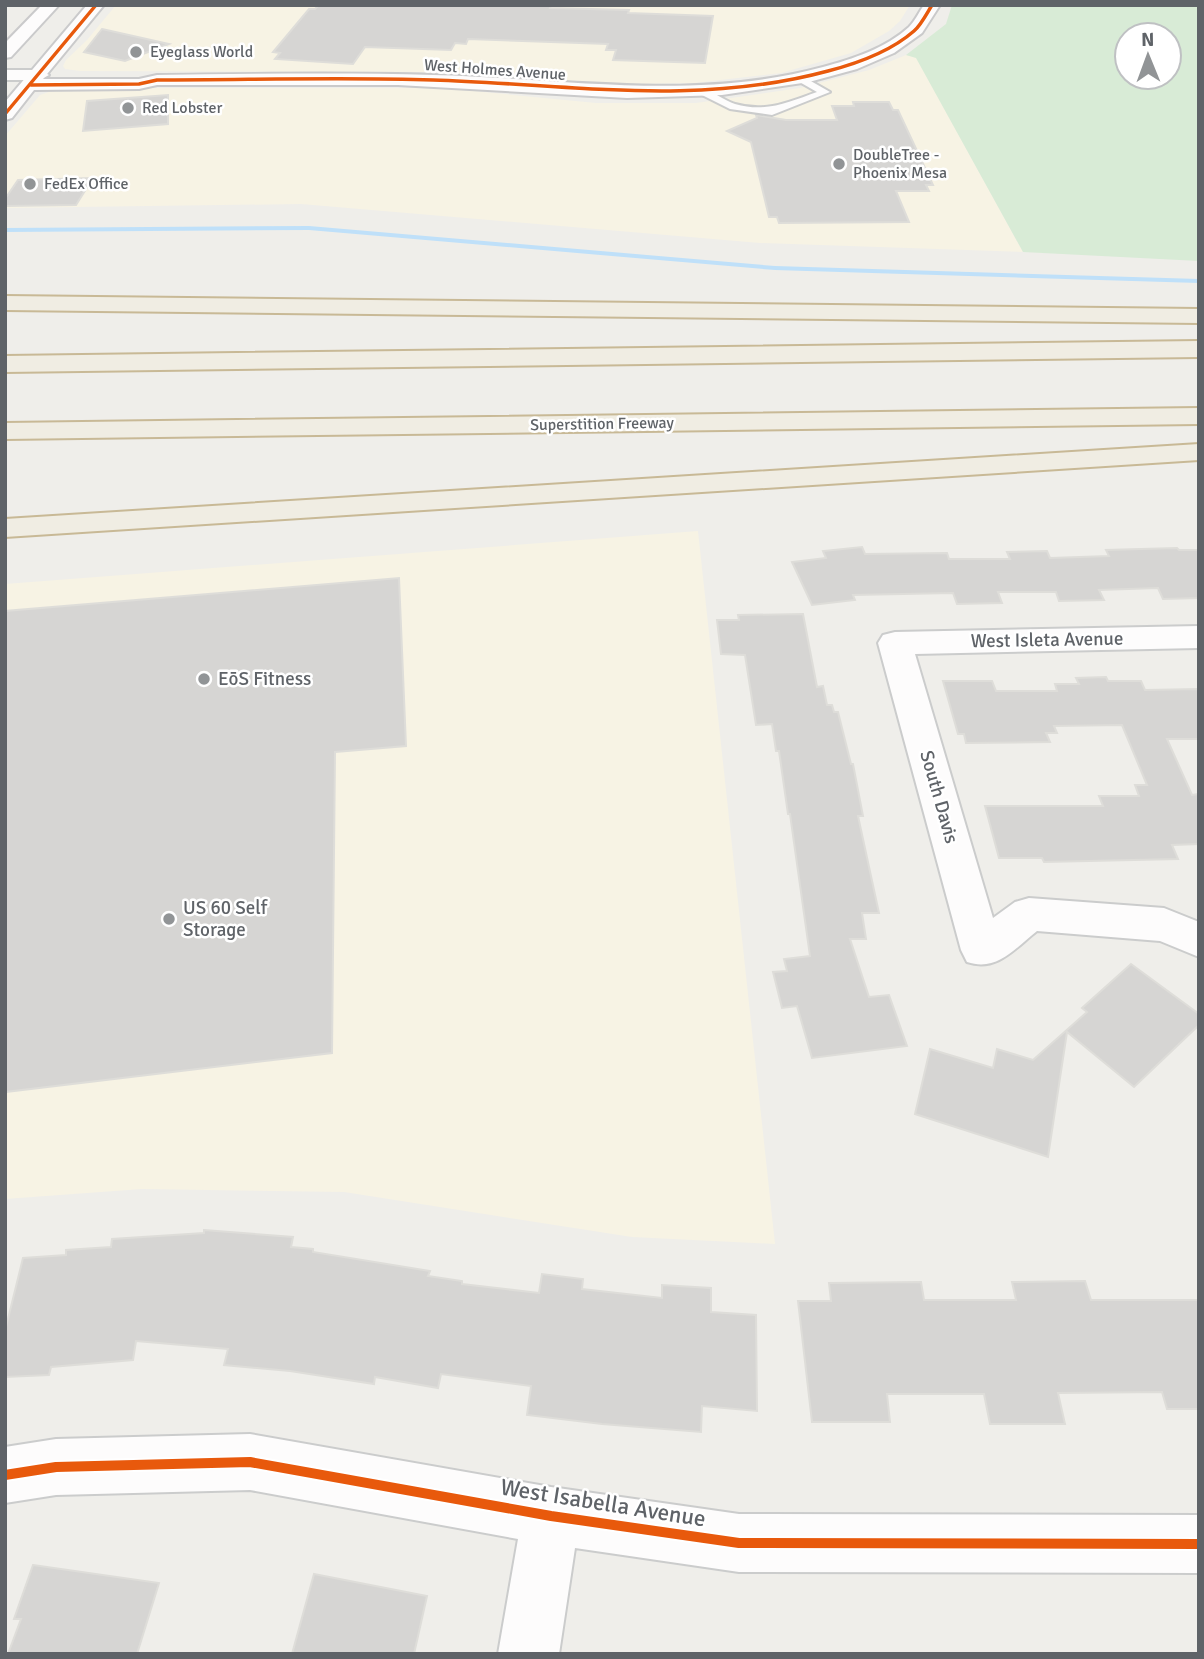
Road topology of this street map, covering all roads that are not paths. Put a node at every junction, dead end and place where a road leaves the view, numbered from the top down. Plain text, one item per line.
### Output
1 (51, 5) edge
2 (96, 5) edge
3 (932, 5) edge
4 (5, 53) edge
5 (5, 75) edge
6 (799, 78) junction
7 (35, 80) junction
8 (5, 85) edge
9 (699, 91) junction
10 (5, 114) edge
11 (5, 303) edge
12 (1199, 316) edge
13 (1199, 349) edge
14 (5, 364) edge
15 (1199, 416) edge
16 (5, 431) edge
17 (1199, 452) edge
18 (5, 528) edge
19 (1199, 637) edge
20 (895, 643) joint
21 (1199, 940) edge
22 (5, 1475) edge
23 (551, 1516) junction
24 (1199, 1544) edge
25 (528, 1654) edge

1 - 4 street
2 - 7 street
3 - 6 street, West Holmes Avenue
5 - 7 street, West Holmes Avenue
6 - 9 street, West Holmes Avenue
6 - 9 lane
7 - 8 street, West Holmes Avenue
7 - 9 street, West Holmes Avenue
7 - 10 street
11 - 12 highway
13 - 14 highway
15 - 16 highway, Superstition Freeway
17 - 18 highway
19 - 20 street, West Isleta Avenue
20 - 21 street, South Davis
22 - 23 street, West Isabella Avenue
23 - 24 street, West Isabella Avenue
23 - 25 street

